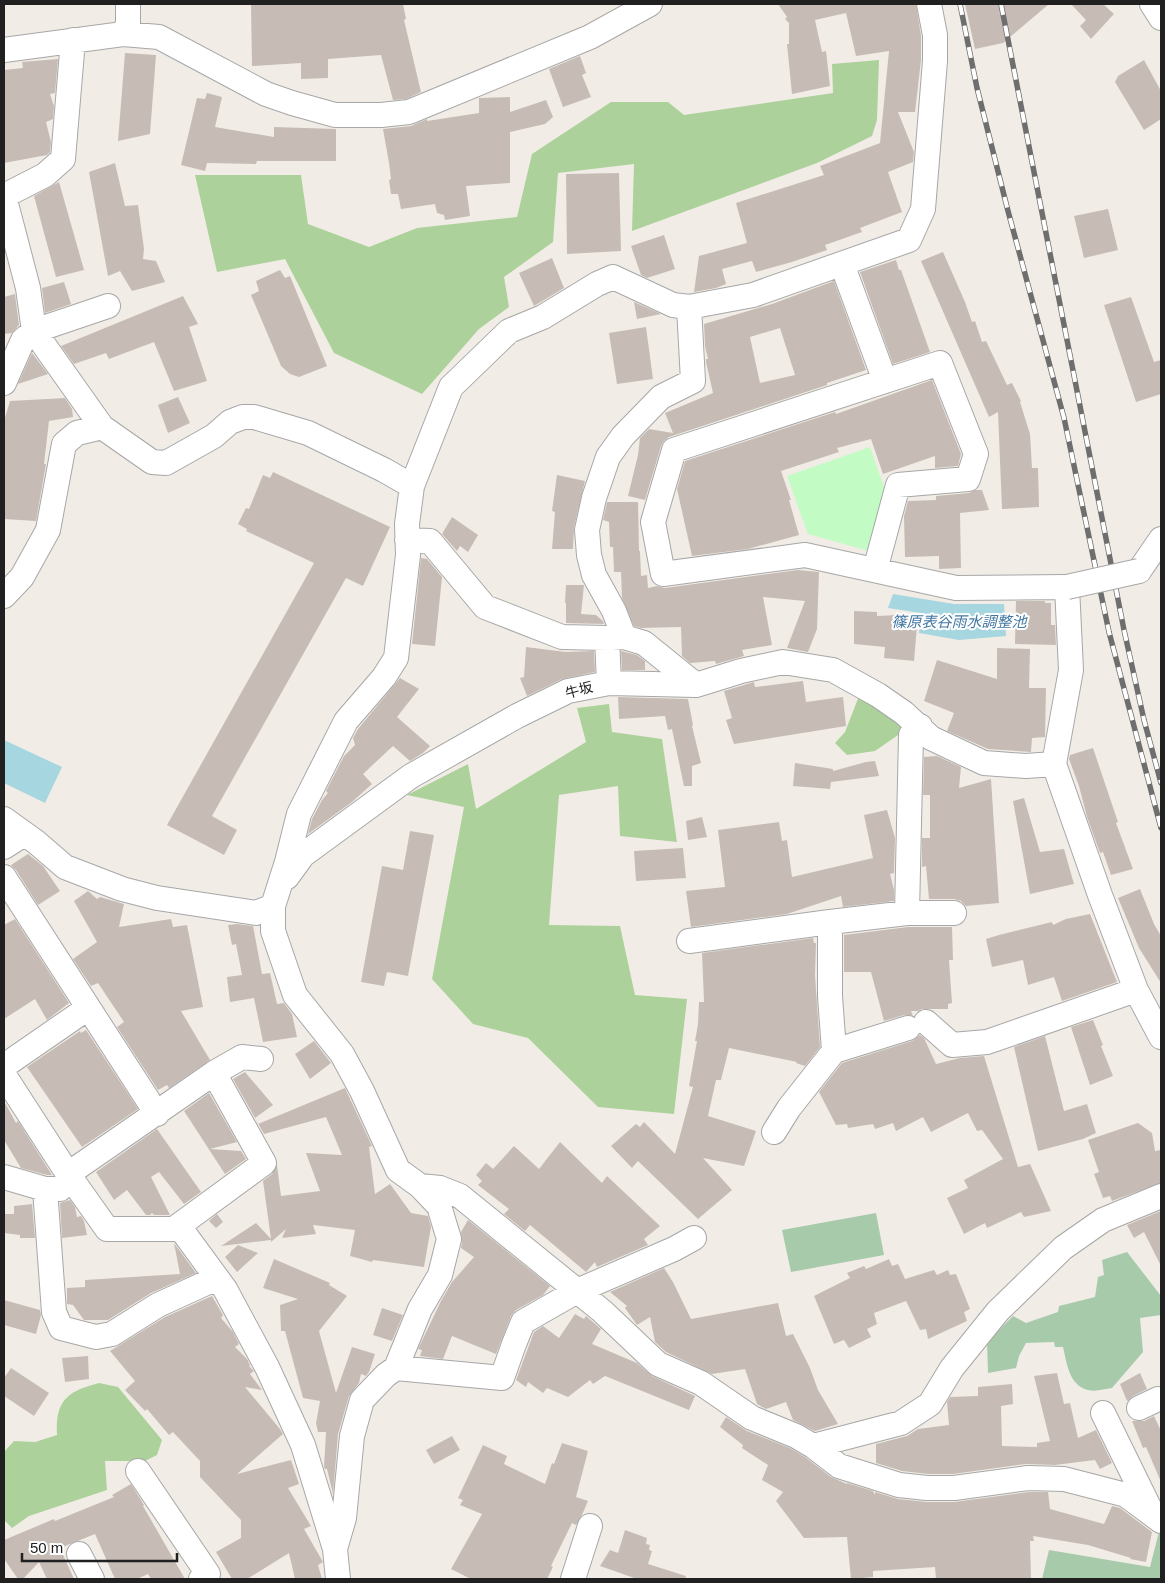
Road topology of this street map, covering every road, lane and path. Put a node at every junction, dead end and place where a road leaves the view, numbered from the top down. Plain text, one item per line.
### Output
1 (128, 4) edge
2 (650, 4) edge
3 (929, 4) edge
4 (123, 34) junction
5 (73, 40) junction
6 (4, 50) edge
7 (4, 196) edge
8 (842, 264) junction
9 (108, 306) dead end
10 (689, 307) junction
11 (34, 331) junction
12 (885, 381) junction
13 (4, 383) edge
14 (102, 427) junction
15 (412, 486) junction
16 (1161, 539) edge
17 (407, 540) junction
18 (874, 570) junction
19 (1148, 570) edge
20 (1067, 587) junction
21 (4, 596) edge
22 (616, 637) junction
23 (609, 682) junction
24 (696, 685) junction
25 (920, 726) junction
26 (1054, 764) junction
27 (4, 819) edge
28 (24, 834) junction
29 (4, 847) edge
30 (4, 877) edge
31 (277, 897) junction
32 (907, 913) junction
33 (954, 913) dead end
34 (830, 922) junction
35 (688, 940) dead end
36 (1136, 990) junction
37 (88, 1008) junction
38 (1161, 1036) edge
39 (834, 1051) junction
40 (261, 1059) dead end
41 (4, 1066) edge
42 (214, 1073) junction
43 (4, 1075) edge
44 (157, 1114) junction
45 (774, 1132) dead end
46 (4, 1177) edge
47 (74, 1182) junction
48 (420, 1186) junction
49 (45, 1189) junction
50 (1161, 1196) edge
51 (174, 1229) junction
52 (694, 1238) dead end
53 (216, 1278) junction
54 (576, 1291) junction
55 (396, 1368) junction
56 (1103, 1413) dead end
57 (812, 1446) junction
58 (138, 1471) dead end
59 (1157, 1517) edge
60 (590, 1526) dead end
61 (335, 1549) junction
62 (79, 1554) dead end
63 (92, 1579) edge
64 (201, 1579) edge
65 (338, 1579) edge
66 (573, 1579) edge

1 - 4 street
2 - 4 street
3 - 8 street
4 - 5 street
5 - 6 street
5 - 7 street
7 - 11 street
8 - 10 street
8 - 12 street
9 - 11 street
10 - 15 street
10 - 22 street
11 - 13 street
11 - 14 street
12 - 18 street
12 - 18 street
14 - 15 street
14 - 21 street
15 - 17 street
16 - 19 street
17 - 22 street
17 - 31 street
18 - 20 street
19 - 20 street, bridge
20 - 26 street
22 - 23 street
22 - 24 street
23 - 24 street, 牛坂
23 - 31 street, 牛坂
24 - 25 street, 牛坂
25 - 26 street, 牛坂
25 - 32 street
26 - 36 street
27 - 28 street
28 - 29 street
28 - 31 street
30 - 37 street
31 - 48 street
32 - 33 street
32 - 34 street
34 - 35 street
34 - 39 street
36 - 38 street
36 - 39 street
37 - 41 street
37 - 44 street
39 - 45 street
40 - 42 street
42 - 44 street
42 - 51 street
43 - 47 street
44 - 47 street
46 - 49 street
47 - 49 street
47 - 51 street
48 - 54 street
48 - 55 street
49 - 53 street
50 - 57 street
51 - 53 street
52 - 54 street
53 - 61 street
54 - 55 street
54 - 57 street
55 - 61 street
56 - 59 street
57 - 59 street
58 - 64 street
60 - 66 street
61 - 65 street
62 - 63 street

